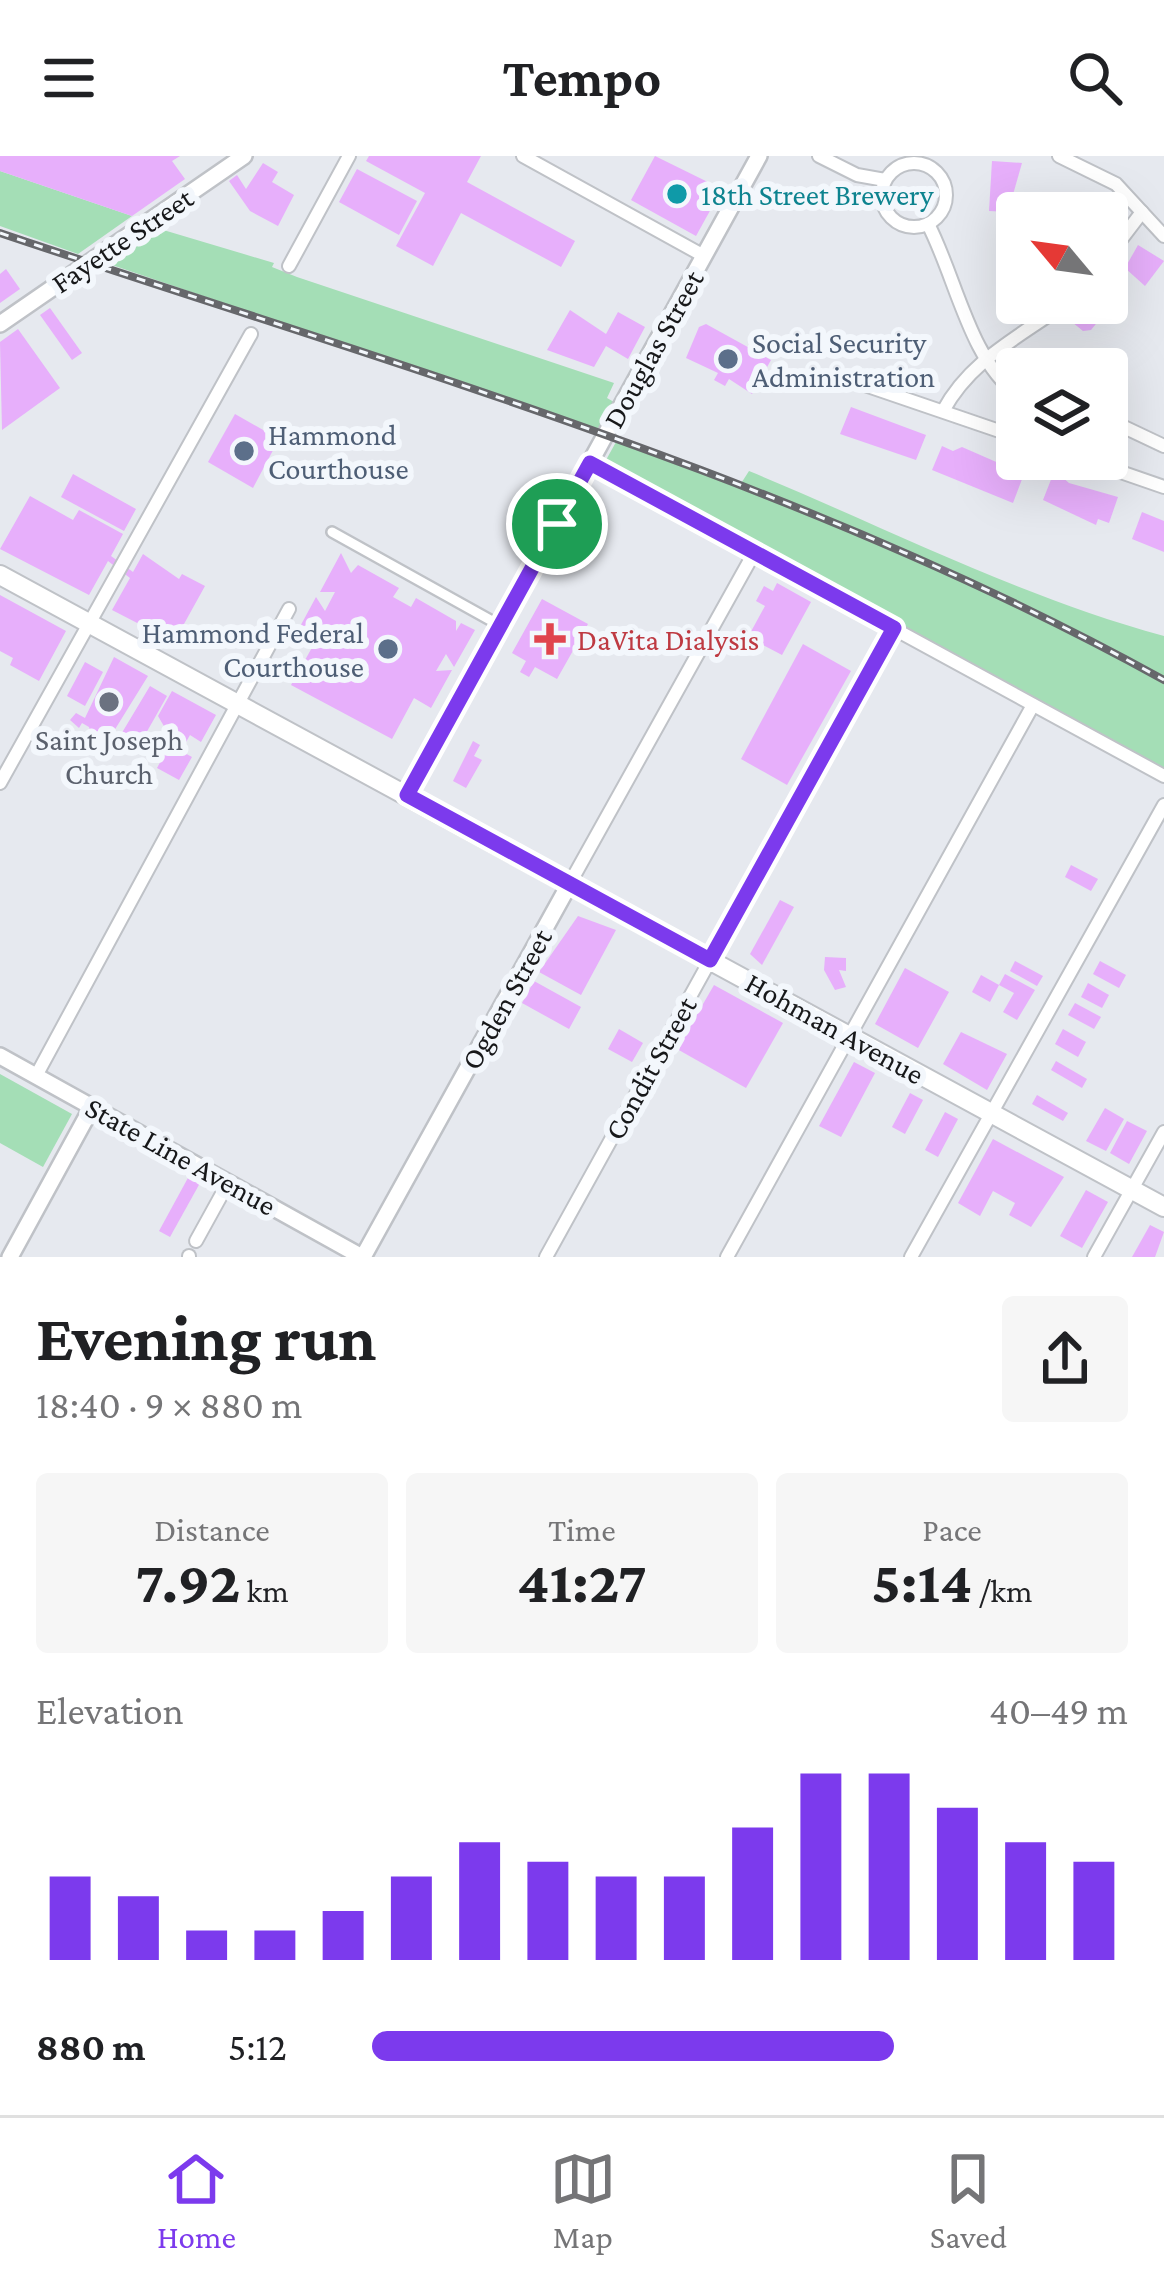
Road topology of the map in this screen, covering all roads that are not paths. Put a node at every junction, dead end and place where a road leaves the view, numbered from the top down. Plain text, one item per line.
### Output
1 (244, 156) edge
2 (350, 156) edge
3 (523, 156) edge
4 (759, 156) edge
5 (819, 156) edge
6 (1060, 156) edge
7 (932, 161) edge
8 (885, 180) junction
9 (1142, 212) junction
10 (928, 224) junction
11 (1128, 230) edge
12 (1164, 236) edge
13 (704, 256) junction
14 (289, 266) dead end
15 (0, 323) edge
16 (1036, 324) edge
17 (251, 334) dead end
18 (984, 360) junction
19 (996, 372) edge
20 (856, 382) dead end
21 (944, 411) junction
22 (1128, 428) edge
23 (996, 429) edge
24 (1164, 446) edge
25 (590, 463) junction
26 (1128, 475) edge
27 (1164, 487) edge
28 (332, 532) dead end
29 (754, 553) junction
30 (0, 575) edge
31 (289, 609) dead end
32 (89, 623) junction
33 (501, 626) junction
34 (894, 628) junction
35 (239, 704) junction
36 (1033, 705) junction
37 (1164, 776) edge
38 (0, 783) edge
39 (407, 795) junction
40 (1164, 805) edge
41 (570, 883) junction
42 (710, 960) junction
43 (850, 1036) junction
44 (0, 1056) edge
45 (36, 1076) junction
46 (92, 1107) junction
47 (992, 1113) junction
48 (1164, 1132) edge
49 (228, 1183) junction
50 (1132, 1189) junction
51 (1164, 1207) edge
52 (196, 1241) dead end
53 (8, 1249) edge
54 (363, 1257) edge
55 (546, 1257) edge
56 (727, 1257) edge
57 (911, 1257) edge
58 (1094, 1257) edge

1 - 15 street, Fayette Street
2 - 14 street
3 - 13 street
4 - 13 street, Douglas Street
5 - 8 street
6 - 9 street
7 - 8 street
7 - 10 street
8 - 10 street
9 - 11 street
9 - 12 street
10 - 18 street
13 - 25 street, Douglas Street
16 - 18 street
17 - 32 street
18 - 19 street
18 - 21 street
20 - 21 street
21 - 23 street
22 - 24 street
25 - 29 street
25 - 33 street, Douglas Street
26 - 27 street
28 - 33 street
29 - 34 street
29 - 41 street, Ogden Street
30 - 32 main road, Hohman Avenue
31 - 35 street
32 - 35 main road, Hohman Avenue
32 - 38 street
33 - 39 street, Douglas Street
34 - 36 street
34 - 42 street, Condit Street
35 - 39 main road, Hohman Avenue
35 - 45 street
36 - 37 street
36 - 43 street
39 - 41 main road, Hohman Avenue
40 - 47 street
41 - 42 main road, Hohman Avenue
41 - 54 street, Ogden Street
42 - 43 main road, Hohman Avenue
42 - 55 street, Condit Street
43 - 47 main road, Hohman Avenue
43 - 56 street
44 - 45 street, State Line Avenue
45 - 46 street, State Line Avenue
46 - 49 street, State Line Avenue
46 - 53 street
47 - 50 main road, Hohman Avenue
47 - 57 street
48 - 50 street
49 - 52 street
49 - 54 street, State Line Avenue
50 - 51 main road, Hohman Avenue
50 - 58 street

